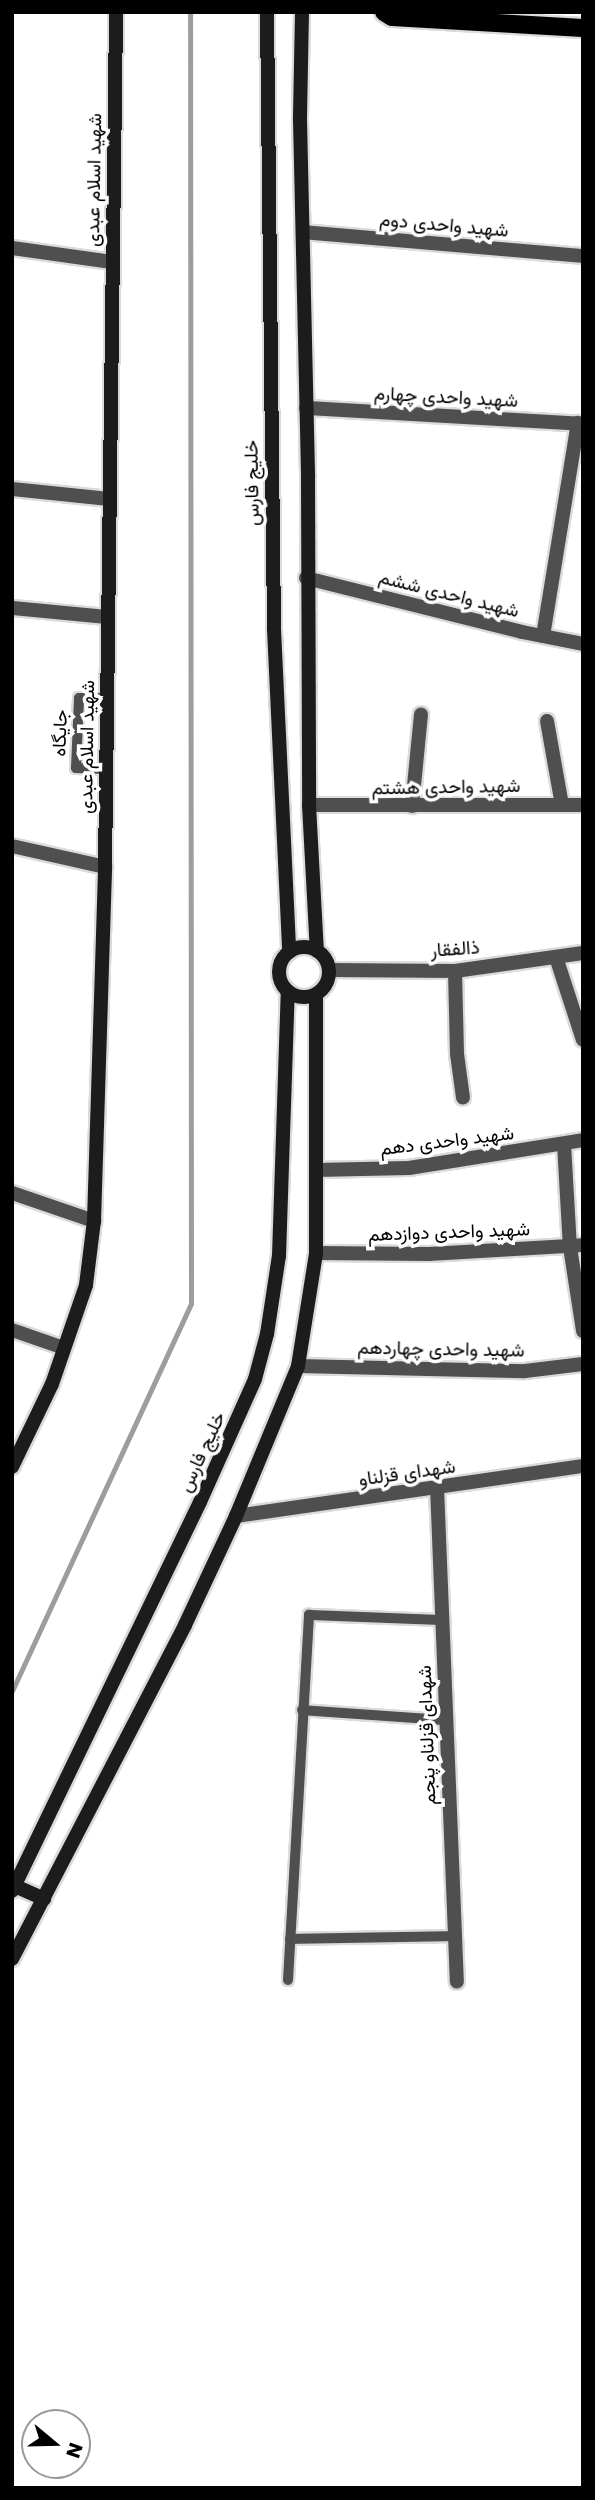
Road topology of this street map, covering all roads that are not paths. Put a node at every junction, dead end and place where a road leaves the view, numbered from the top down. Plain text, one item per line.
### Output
1 (116, 12) edge
2 (267, 12) edge
3 (302, 12) edge
4 (384, 12) edge
5 (583, 28) edge
6 (303, 232) junction
7 (12, 248) edge
8 (583, 256) edge
9 (112, 262) junction
10 (306, 408) junction
11 (580, 423) edge
12 (12, 489) edge
13 (109, 499) junction
14 (306, 578) junction
15 (12, 608) edge
16 (108, 617) junction
17 (543, 636) junction
18 (583, 644) edge
19 (107, 698) junction
20 (421, 714) dead end
21 (547, 721) dead end
22 (106, 769) junction
23 (309, 805) junction
24 (562, 805) junction
25 (583, 805) edge
26 (412, 806) junction
27 (12, 846) edge
28 (105, 867) junction
29 (317, 951) junction
30 (289, 952) junction
31 (583, 953) edge
32 (556, 957) junction
33 (329, 970) junction
34 (455, 971) junction
35 (288, 991) junction
36 (316, 995) junction
37 (583, 1040) edge
38 (463, 1098) dead end
39 (583, 1140) edge
40 (564, 1144) junction
41 (316, 1170) junction
42 (12, 1193) edge
43 (94, 1222) junction
44 (576, 1246) edge
45 (316, 1253) junction
46 (12, 1330) edge
47 (583, 1331) edge
48 (64, 1348) junction
49 (583, 1364) edge
50 (298, 1366) junction
51 (13, 1466) edge
52 (583, 1466) edge
53 (437, 1487) junction
54 (236, 1516) junction
55 (442, 1620) junction
56 (302, 1710) junction
57 (446, 1720) junction
58 (14, 1888) edge
59 (44, 1899) junction
60 (454, 1936) junction
61 (290, 1939) junction
62 (12, 1959) edge
63 (288, 1980) dead end
64 (457, 1982) dead end

1 - 9 main road, شهید اسلام عبدی
2 - 30 main road, خلیج فارس
3 - 6 main road
4 - 5 main road
6 - 8 street, شهید واحدی دوم
6 - 10 main road
7 - 9 street
9 - 13 main road, شهید اسلام عبدی
10 - 11 street, شهید واحدی چهارم
10 - 14 main road
11 - 17 street
12 - 13 street
13 - 16 main road, شهید اسلام عبدی
14 - 17 street, شهید واحدی ششم
14 - 23 main road
15 - 16 street
16 - 19 main road, شهید اسلام عبدی
17 - 18 street, شهید واحدی ششم
19 - 22 main road, شهید اسلام عبدی
19 - 22 lane, جایگاه
20 - 26 street
21 - 24 street
22 - 28 main road, شهید اسلام عبدی
23 - 26 street, شهید واحدی هشتم
23 - 29 main road
24 - 25 street, شهید واحدی هشتم
24 - 26 street, شهید واحدی هشتم
27 - 28 street
28 - 43 main road, شهید اسلام عبدی
29 - 30 main road
29 - 33 main road
30 - 35 main road
31 - 32 street, ذالفقار
32 - 34 street, ذالفقار
32 - 37 street
33 - 34 street, ذالفقار
33 - 36 main road
34 - 38 street
35 - 36 main road
35 - 58 main road, خلیج فارس
36 - 41 main road
39 - 40 street, شهید واحدی دهم
40 - 41 street, شهید واحدی دهم
40 - 44 street
41 - 45 main road
42 - 43 street
43 - 48 main road, شهید اسلام عبدی
44 - 45 street, شهید واحدی دوازدهم
44 - 47 street
45 - 50 main road
46 - 48 street
48 - 51 main road, شهید اسلام عبدی
49 - 50 street, شهید واحدی چهاردهم
50 - 54 main road
52 - 53 street, شهدای قزلناو
53 - 54 street, شهدای قزلناو
53 - 55 street, شهدای قزلناو پنجم
54 - 59 main road
55 - 56 lane
55 - 57 street, شهدای قزلناو پنجم
56 - 57 lane
56 - 61 lane
57 - 60 street, شهدای قزلناو پنجم
58 - 59 main road
59 - 62 main road
60 - 61 lane
60 - 64 street, شهدای قزلناو پنجم
61 - 63 lane

